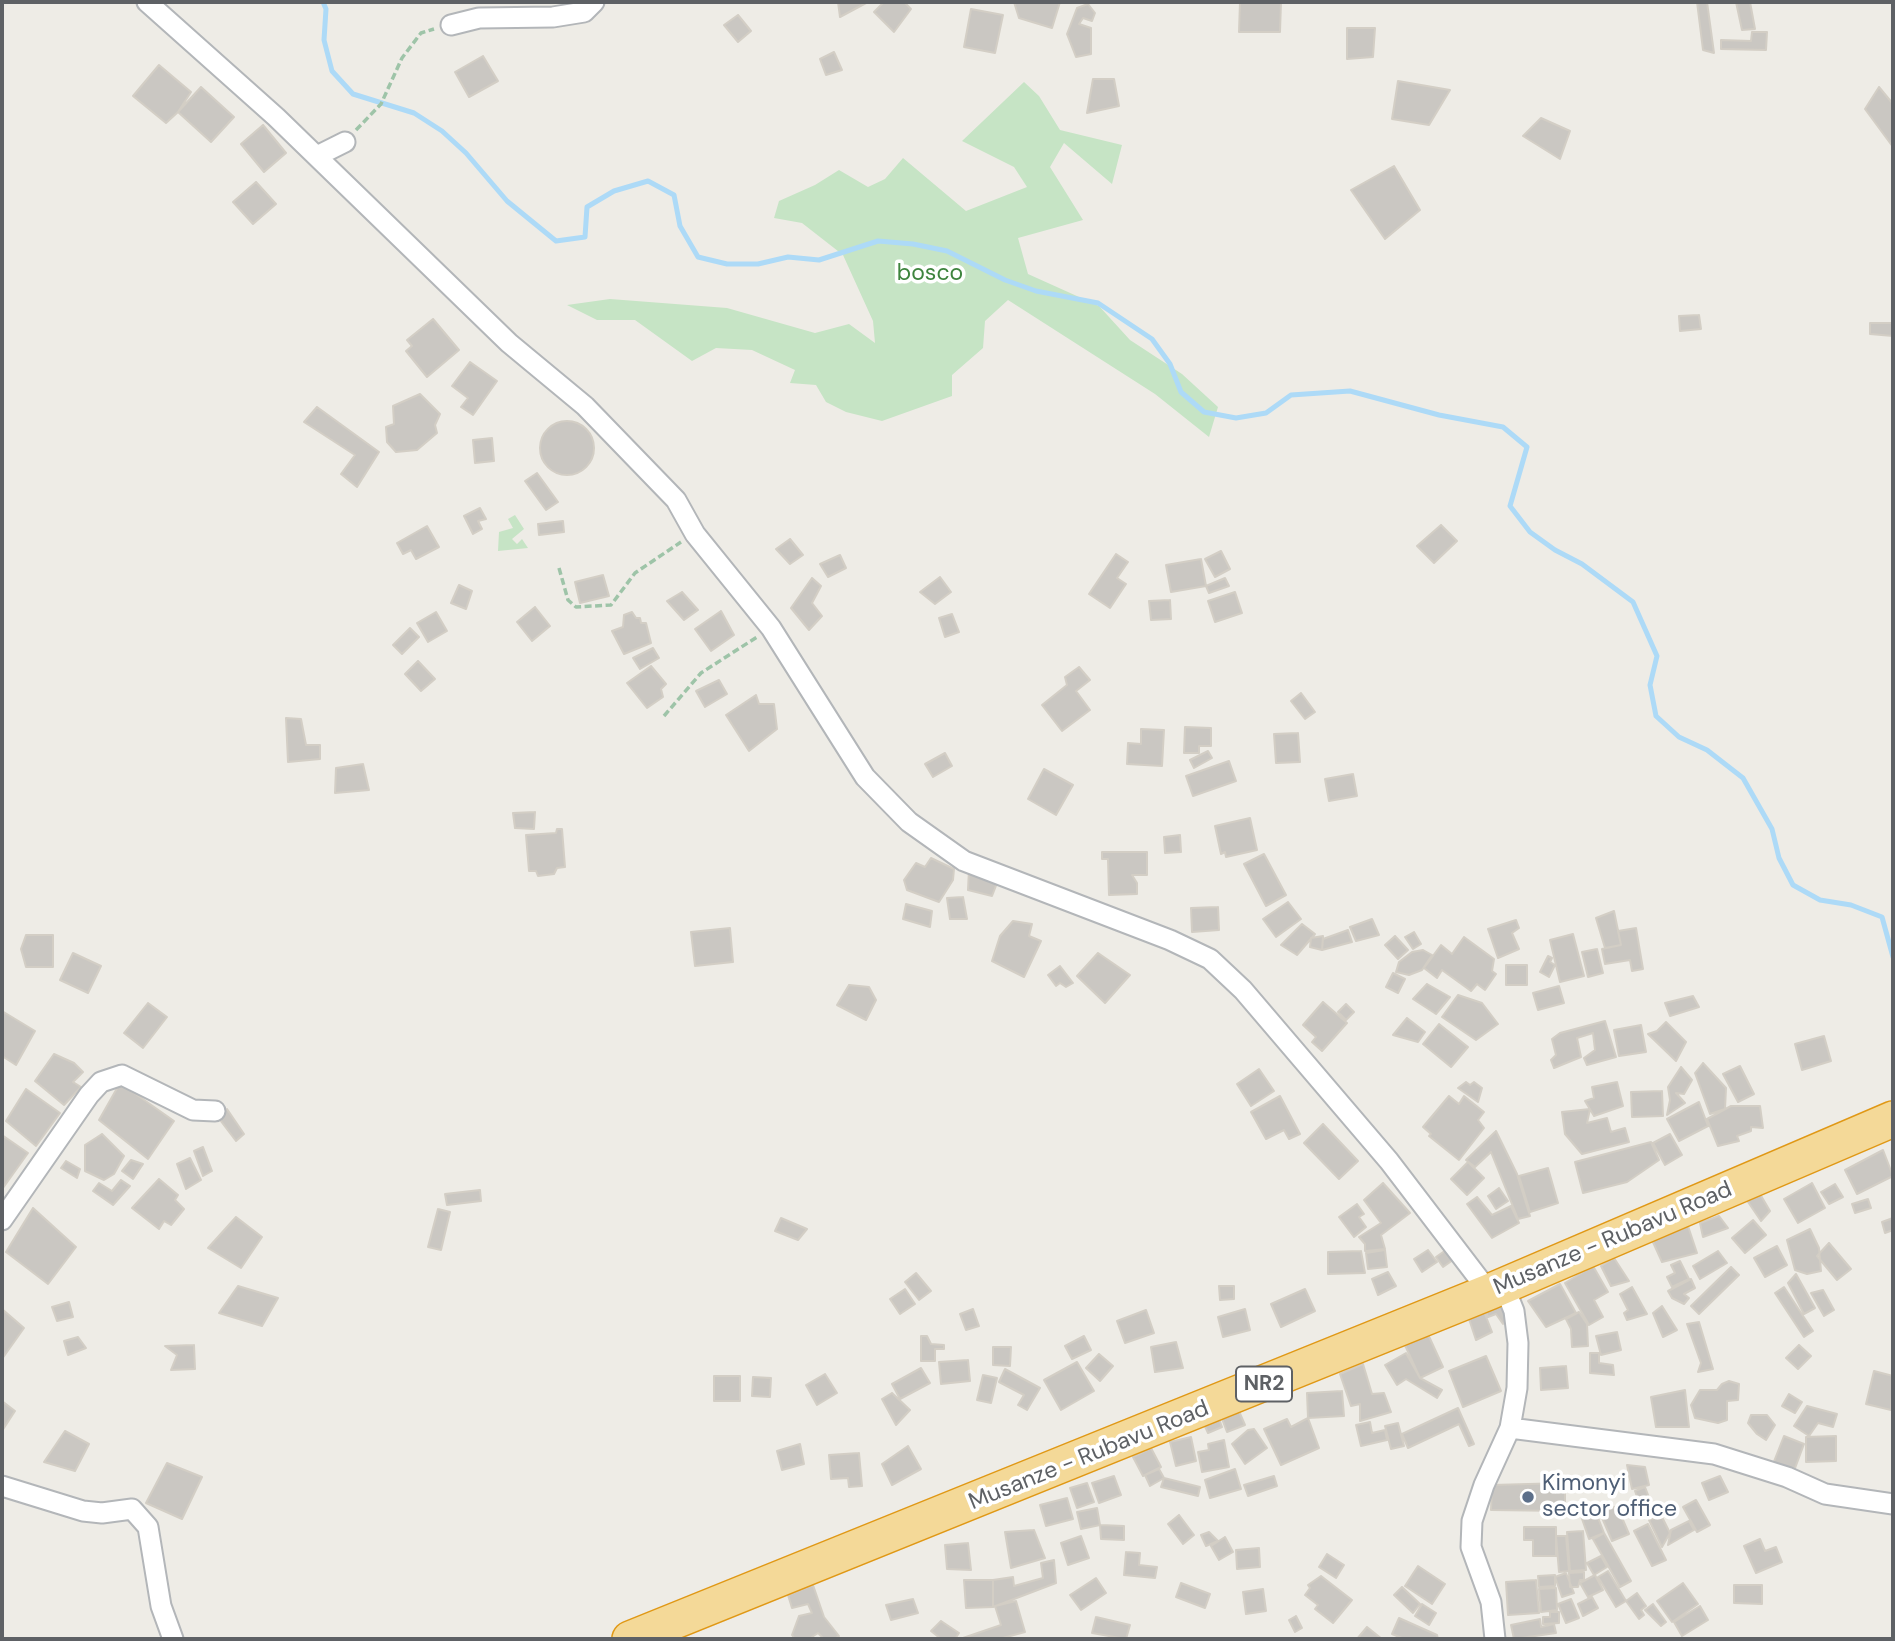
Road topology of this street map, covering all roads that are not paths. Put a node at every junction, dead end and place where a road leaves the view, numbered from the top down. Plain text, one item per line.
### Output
1 (147, 2) edge
2 (594, 2) edge
3 (451, 24) road end
4 (345, 142) road end
5 (317, 156) junction
6 (215, 1111) dead end
7 (1893, 1119) edge
8 (2, 1220) edge
9 (1489, 1292) junction
10 (1510, 1428) junction
11 (2, 1486) edge
12 (1893, 1504) edge
13 (173, 1639) edge
14 (630, 1639) edge
15 (1496, 1639) edge

1 - 5 street
2 - 3 street
4 - 5 street
5 - 9 street
6 - 8 street
7 - 9 highway, Musanze - Rubavu Road / NR2
9 - 10 street
9 - 14 highway, Musanze - Rubavu Road / NR2
10 - 12 street
10 - 15 street
11 - 13 street

